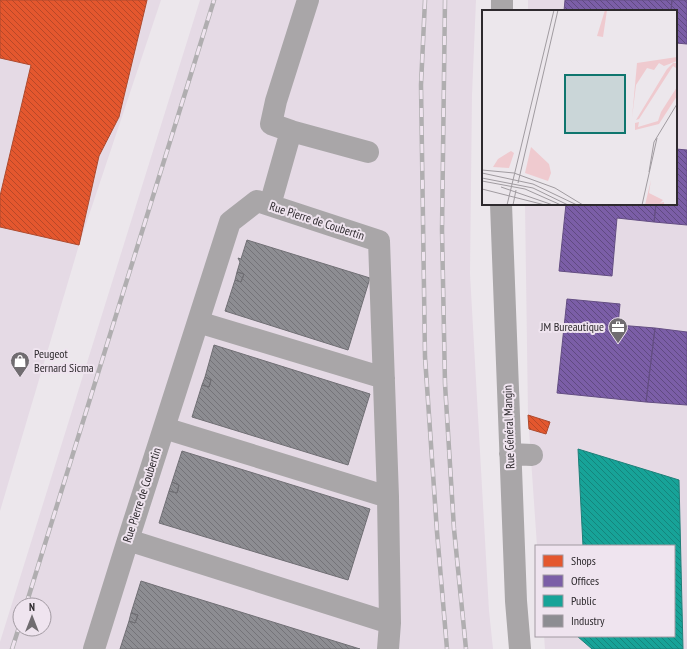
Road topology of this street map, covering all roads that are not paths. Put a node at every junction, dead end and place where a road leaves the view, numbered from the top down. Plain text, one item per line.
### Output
1 (308, 0) edge
2 (291, 131) junction
3 (368, 152) dead end
4 (270, 205) junction
5 (501, 205) edge
6 (198, 322) junction
7 (384, 378) junction
8 (164, 428) junction
9 (510, 454) junction
10 (532, 454) dead end
11 (388, 497) junction
12 (128, 540) junction
13 (390, 623) junction
14 (94, 649) edge
15 (388, 649) edge
16 (520, 649) edge

1 - 2 street
2 - 3 street
2 - 4 street
4 - 6 street, Rue Pierre de Coubertin
4 - 7 street, Rue Pierre de Coubertin
5 - 9 street, Rue Général Mangin
6 - 7 street
6 - 8 street, Rue Pierre de Coubertin
7 - 11 street, Rue Pierre de Coubertin
8 - 11 street
8 - 12 street, Rue Pierre de Coubertin
9 - 10 street
9 - 16 street, Rue Général Mangin
11 - 13 street, Rue Pierre de Coubertin
12 - 13 street
12 - 14 street, Rue Pierre de Coubertin
13 - 15 street, Rue Pierre de Coubertin

